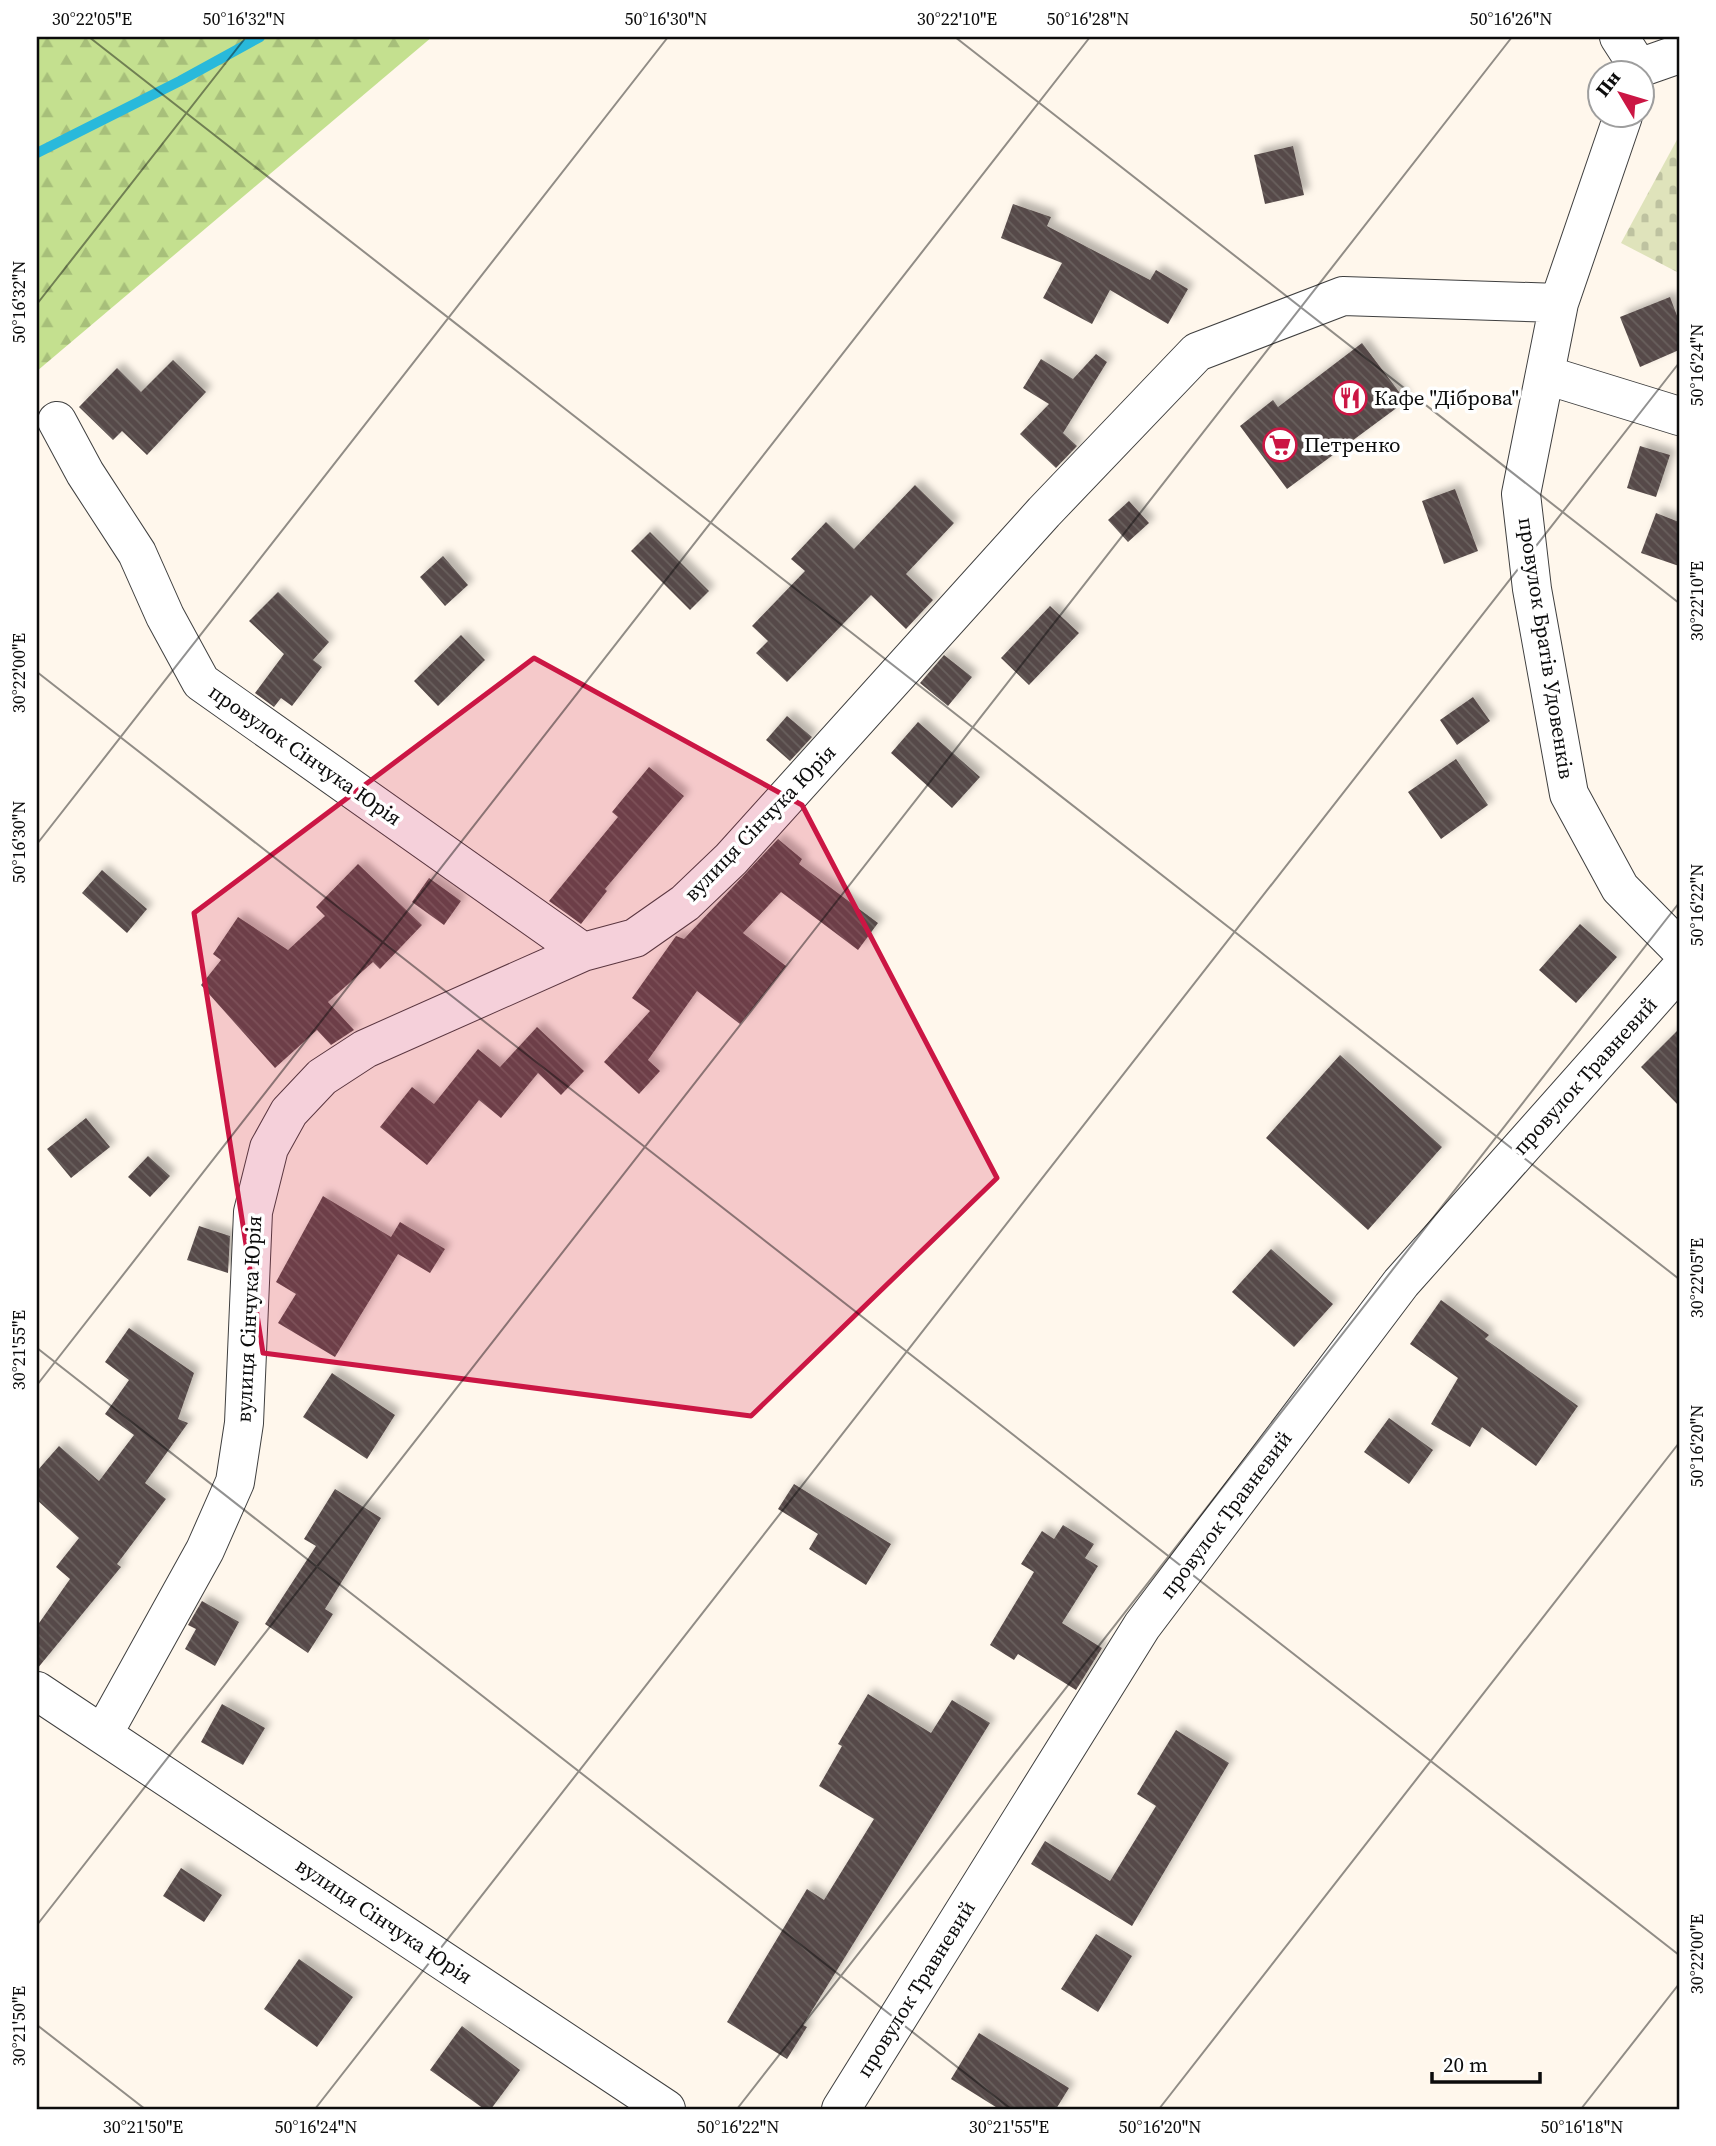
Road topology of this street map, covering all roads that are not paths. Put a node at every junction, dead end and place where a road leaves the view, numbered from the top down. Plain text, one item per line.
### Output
1 (1679, 54) edge
2 (1632, 59) edge
3 (1618, 130) edge
4 (1559, 303) junction
5 (1546, 375) junction
6 (1679, 416) edge
7 (57, 421) dead end
8 (1679, 948) edge
9 (583, 952) junction
10 (1679, 970) edge
11 (37, 1691) edge
12 (103, 1734) junction
13 (666, 2109) edge
14 (841, 2109) edge

1 - 2 street
3 - 4 street, провулок Братів Удовенків
4 - 5 street, провулок Братів Удовенків
4 - 9 street, вулиця Сінчука Юрія
5 - 6 street
5 - 8 street, провулок Братів Удовенків
7 - 9 street, провулок Сінчука Юрія
9 - 12 street, вулиця Сінчука Юрія
10 - 14 street, провулок Травневий
11 - 12 street, вулиця Сінчука Юрія
12 - 13 street, вулиця Сінчука Юрія

